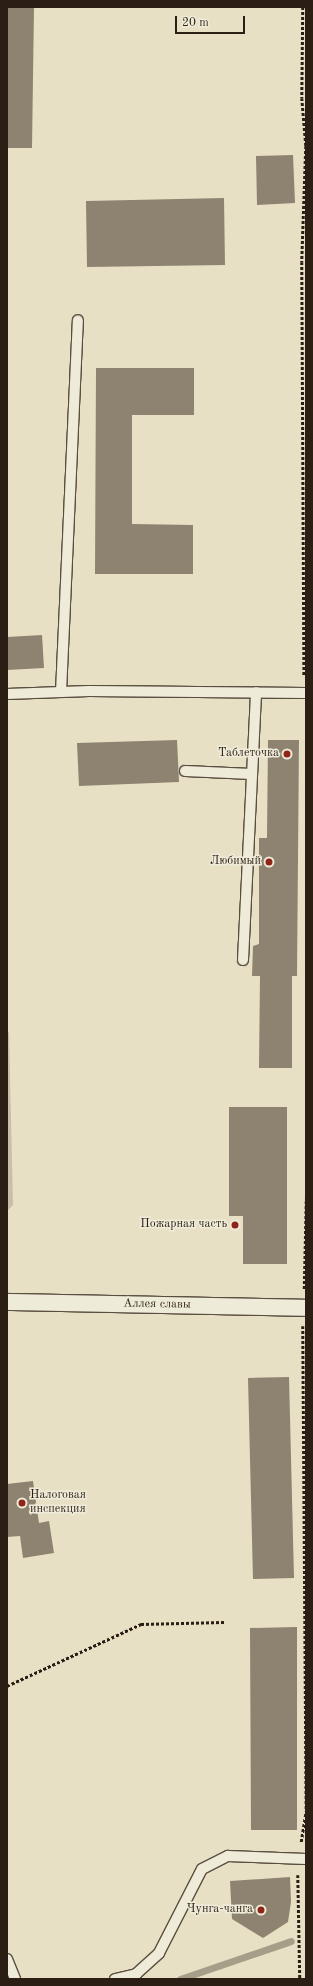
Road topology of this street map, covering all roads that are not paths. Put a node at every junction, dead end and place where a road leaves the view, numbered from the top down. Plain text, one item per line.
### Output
1 (78, 320) dead end
2 (61, 692) junction
3 (256, 692) junction
4 (305, 693) edge
5 (7, 694) edge
6 (185, 771) dead end
7 (252, 774) junction
8 (242, 960) dead end
9 (7, 1302) edge
10 (305, 1308) edge
11 (302, 1859) edge
12 (7, 1959) edge
13 (15, 1979) edge
14 (115, 1979) edge

1 - 2 lane
2 - 3 lane
2 - 5 lane
3 - 4 lane
3 - 7 lane
6 - 7 lane
7 - 8 lane
9 - 10 street, Аллея славы
11 - 14 lane
12 - 13 lane

